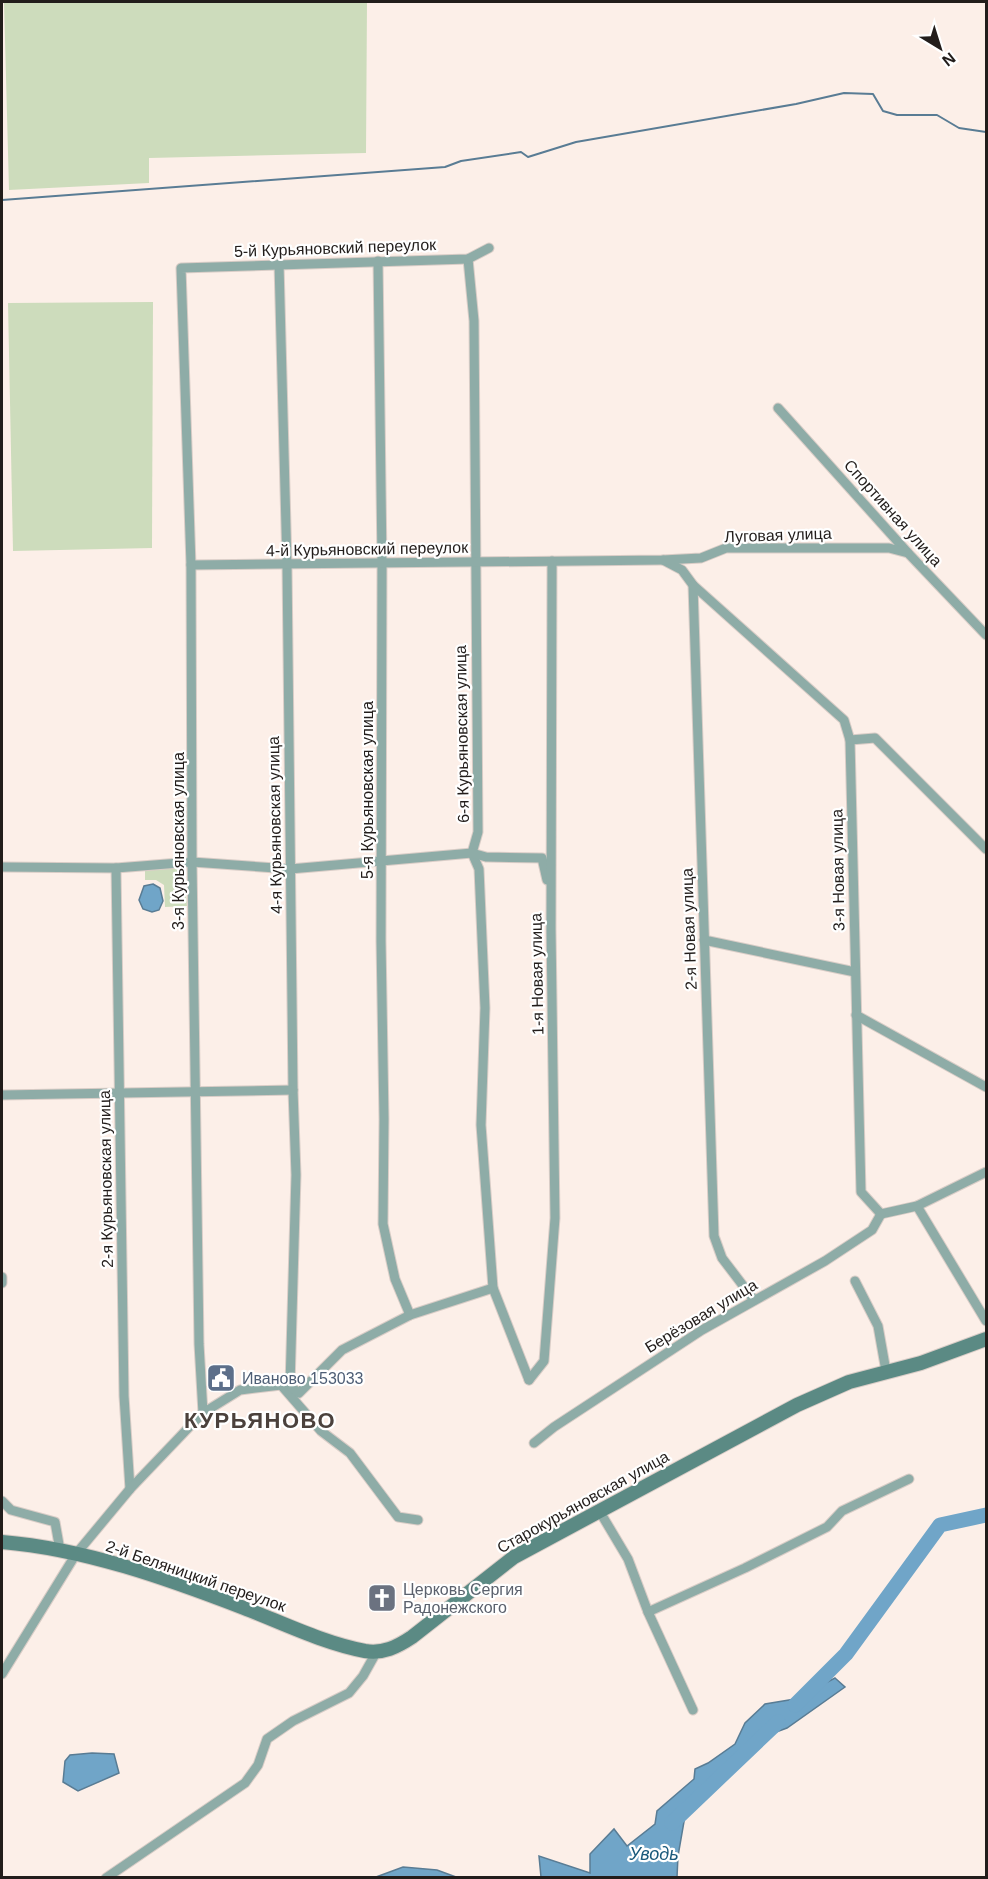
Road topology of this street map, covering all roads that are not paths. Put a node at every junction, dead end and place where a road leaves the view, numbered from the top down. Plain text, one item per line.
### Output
1 (489, 248) dead end
2 (468, 259) junction
3 (378, 261) junction
4 (279, 264) junction
5 (181, 268) joint
6 (778, 408) dead end
7 (908, 553) junction
8 (663, 560) junction
9 (382, 562) junction
10 (547, 562) junction
11 (476, 563) junction
12 (191, 565) junction
13 (287, 565) junction
14 (693, 585) junction
15 (987, 635) edge
16 (850, 740) junction
17 (987, 849) edge
18 (472, 853) junction
19 (192, 862) junction
20 (382, 862) junction
21 (2, 867) edge
22 (116, 868) junction
23 (290, 869) junction
24 (551, 898) junction
25 (704, 940) junction
26 (855, 972) junction
27 (856, 1015) junction
28 (987, 1087) edge
29 (292, 1090) junction
30 (196, 1091) junction
31 (120, 1094) junction
32 (2, 1095) edge
33 (987, 1172) edge
34 (917, 1206) junction
35 (881, 1214) junction
36 (2, 1277) edge
37 (855, 1281) dead end
38 (2, 1283) edge
39 (494, 1288) junction
40 (754, 1300) junction
41 (410, 1315) junction
42 (987, 1321) edge
43 (987, 1339) edge
44 (987, 1346) edge
45 (886, 1371) junction
46 (529, 1380) joint
47 (285, 1385) junction
48 (203, 1413) junction
49 (534, 1443) dead end
50 (909, 1479) dead end
51 (130, 1489) junction
52 (2, 1501) edge
53 (600, 1512) junction
54 (418, 1520) dead end
55 (2, 1542) edge
56 (60, 1550) junction
57 (76, 1554) junction
58 (648, 1612) junction
59 (377, 1651) junction
60 (2, 1674) edge
61 (693, 1710) dead end
62 (106, 1878) edge

1 - 2 street, 5-й Курьяновский переулок
2 - 3 street, 5-й Курьяновский переулок
2 - 11 street, 6-я Курьяновская улица
3 - 4 street, 5-й Курьяновский переулок
3 - 9 street, 5-я Курьяновская улица
4 - 5 street, 5-й Курьяновский переулок
4 - 13 street, 4-я Курьяновская улица
5 - 12 street, 3-я Курьяновская улица
6 - 7 street, Спортивная улица
7 - 8 street, Луговая улица
7 - 15 street, Спортивная улица
8 - 10 street, Луговая улица
8 - 14 street
9 - 11 street, 4-й Курьяновский переулок
9 - 13 street, 4-й Курьяновский переулок
9 - 20 street, 5-я Курьяновская улица
10 - 11 street, 4-й Курьяновский переулок
10 - 24 street, 1-я Новая улица
11 - 18 street, 6-я Курьяновская улица
12 - 13 street, 4-й Курьяновский переулок
12 - 19 street, 3-я Курьяновская улица
13 - 23 street, 4-я Курьяновская улица
14 - 16 street, 3-я Новая улица
14 - 25 street, 2-я Новая улица
16 - 17 street
16 - 26 street, 3-я Новая улица
18 - 20 street
18 - 24 street
18 - 39 street, 6-я Курьяновская улица
19 - 22 street
19 - 23 street
19 - 30 street, 3-я Курьяновская улица
20 - 23 street
20 - 41 street, 5-я Курьяновская улица
21 - 22 street
22 - 31 street, 2-я Курьяновская улица
23 - 29 street, 4-я Курьяновская улица
24 - 46 street, 1-я Новая улица
25 - 26 street
25 - 40 street, 2-я Новая улица
26 - 27 street, 3-я Новая улица
27 - 28 street
27 - 35 street, 3-я Новая улица
29 - 30 street
29 - 47 street, 4-я Курьяновская улица
30 - 31 street
30 - 48 street, 3-я Курьяновская улица
31 - 32 street
31 - 51 street, 2-я Курьяновская улица
33 - 34 street
34 - 35 street
34 - 42 street
35 - 40 street, Берёзовая улица
36 - 38 street
37 - 45 street
39 - 41 street
39 - 46 street, 6-я Курьяновская улица
40 - 49 street, Берёзовая улица
41 - 47 street
43 - 45 main road, Старокурьяновская улица
44 - 45 main road, Старокурьяновская улица
45 - 53 main road, Старокурьяновская улица
47 - 48 street
47 - 54 street
48 - 51 street
50 - 58 street
51 - 57 street
52 - 56 street
53 - 58 street
53 - 59 main road, Старокурьяновская улица
55 - 56 main road, 2-й Беляницкий переулок
56 - 57 main road, 2-й Беляницкий переулок
57 - 59 main road, 2-й Беляницкий переулок
57 - 60 street
58 - 61 street
59 - 62 street

